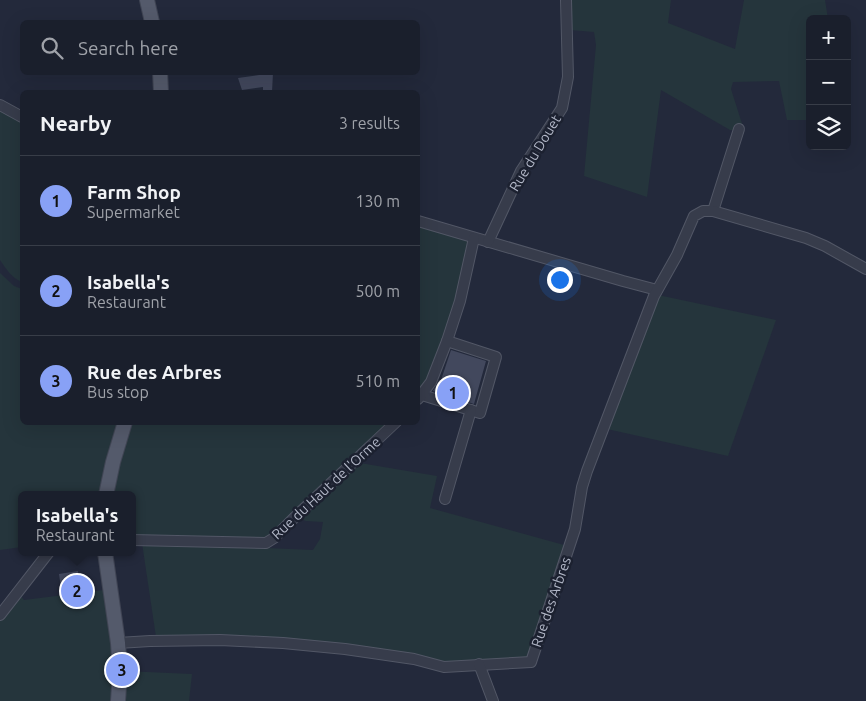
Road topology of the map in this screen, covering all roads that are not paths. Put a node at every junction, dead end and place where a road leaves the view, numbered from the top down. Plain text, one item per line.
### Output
1 (147, 0) edge
2 (566, 0) edge
3 (152, 20) edge
4 (160, 75) edge
5 (162, 90) edge
6 (0, 105) edge
7 (20, 116) edge
8 (739, 129) dead end
9 (713, 211) junction
10 (420, 223) edge
11 (474, 238) junction
12 (488, 242) junction
13 (866, 269) edge
14 (656, 290) junction
15 (447, 341) junction
16 (420, 397) edge
17 (471, 410) junction
18 (123, 425) edge
19 (393, 425) edge
20 (107, 491) edge
21 (445, 499) dead end
22 (136, 540) edge
23 (46, 556) edge
24 (106, 556) edge
25 (0, 615) edge
26 (118, 643) junction
27 (479, 664) junction
28 (118, 701) edge
29 (493, 701) edge

1 - 3 main road
2 - 12 street, Rue du Douet
4 - 5 main road
6 - 7 street
8 - 9 street
9 - 13 street
9 - 14 street
10 - 11 street
11 - 12 street
11 - 15 street
12 - 14 street
14 - 27 street, Rue des Arbres
15 - 16 street
15 - 17 street
16 - 17 street
17 - 21 street
18 - 20 main road
19 - 22 street, Rue du Haut de l'Orme
23 - 25 street
24 - 26 main road
26 - 27 street, Rue des Arbres
26 - 28 main road
27 - 29 street

